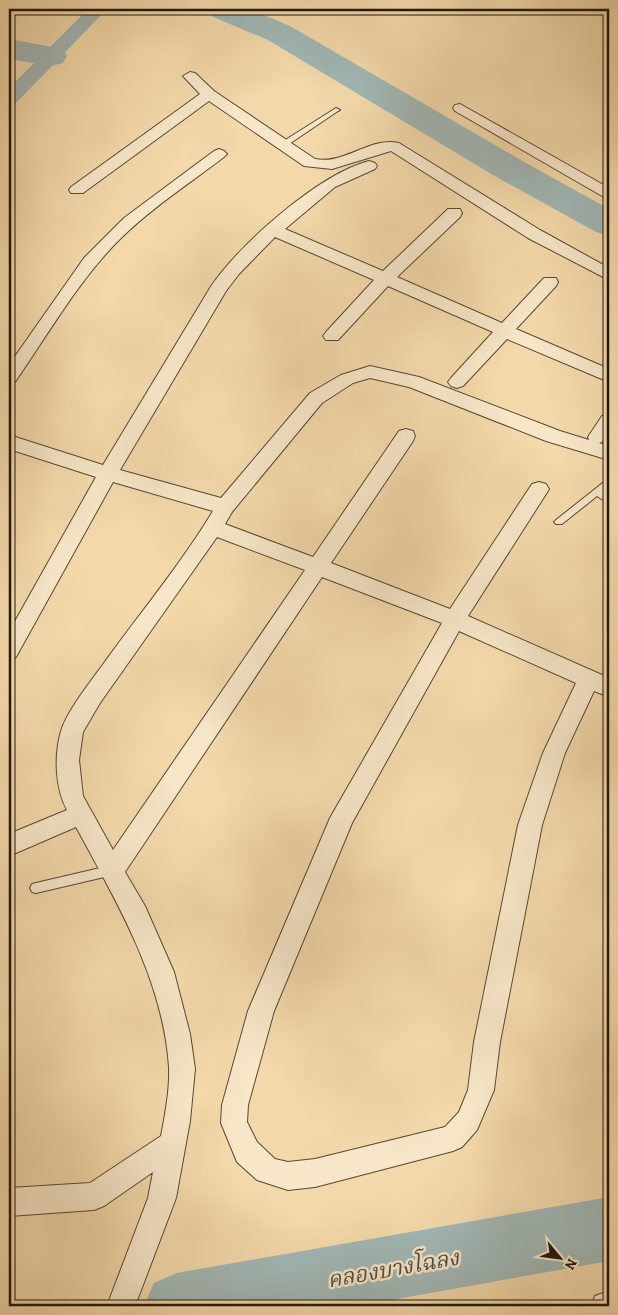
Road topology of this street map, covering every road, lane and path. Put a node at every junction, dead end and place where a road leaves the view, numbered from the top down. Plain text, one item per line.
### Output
1 (190, 76) dead end
2 (209, 94) junction
3 (460, 108) dead end
4 (336, 110) dead end
5 (282, 144) junction
6 (219, 154) dead end
7 (371, 165) dead end
8 (77, 190) dead end
9 (609, 195) edge
10 (454, 213) dead end
11 (273, 230) junction
12 (609, 275) edge
13 (385, 279) junction
14 (550, 282) dead end
15 (505, 332) junction
16 (332, 336) dead end
17 (609, 376) edge
18 (9, 378) edge
19 (458, 382) dead end
20 (609, 421) edge
21 (406, 436) dead end
22 (9, 442) edge
23 (603, 445) edge
24 (108, 474) junction
25 (609, 481) edge
26 (539, 489) dead end
27 (598, 492) junction
28 (609, 501) edge
29 (225, 507) junction
30 (559, 522) dead end
31 (214, 527) junction
32 (319, 567) junction
33 (455, 619) junction
34 (9, 651) edge
35 (599, 683) edge
36 (82, 814) junction
37 (9, 845) edge
38 (112, 870) junction
39 (36, 888) dead end
40 (172, 1144) junction
41 (9, 1202) edge
42 (609, 1305) edge
43 (121, 1306) edge
44 (605, 1306) edge

1 - 2 street
2 - 5 street
2 - 8 street
3 - 9 street
4 - 5 lane
5 - 12 street
6 - 18 street
7 - 11 street
10 - 13 street
11 - 13 street
11 - 24 street
13 - 15 street
13 - 16 street
14 - 15 street
15 - 17 street
15 - 19 street
20 - 23 street
21 - 32 street
22 - 24 street
23 - 29 street
24 - 29 street
24 - 34 street
25 - 27 lane
26 - 33 street
27 - 28 lane
27 - 30 lane
29 - 31 street
31 - 32 street
31 - 36 street
32 - 33 street
32 - 38 street
33 - 35 street
33 - 35 street
36 - 37 street
36 - 38 street
38 - 39 lane
38 - 40 street
40 - 41 street
40 - 43 street
42 - 44 street

